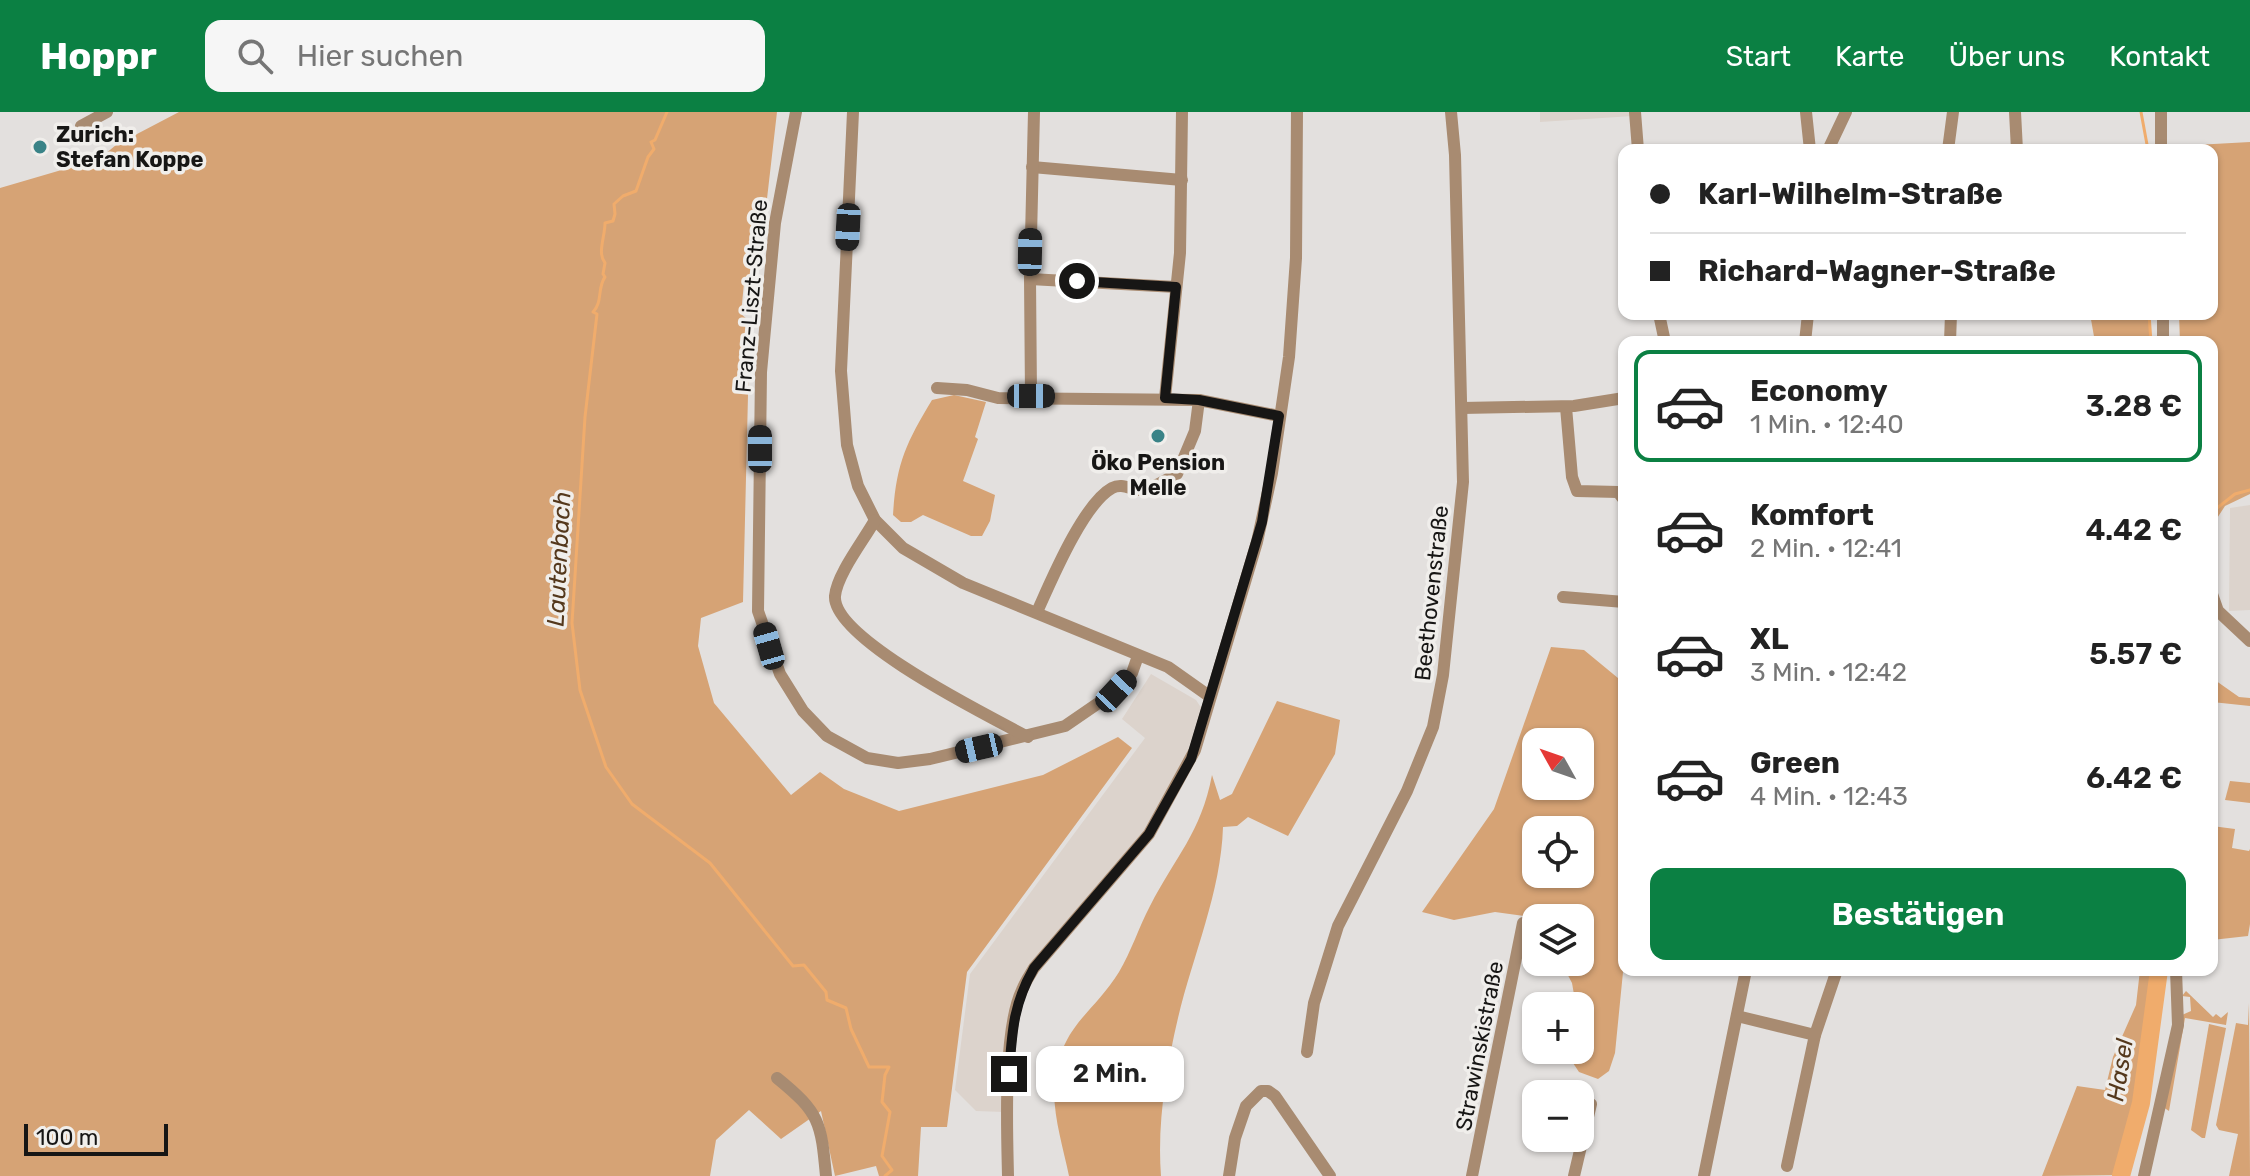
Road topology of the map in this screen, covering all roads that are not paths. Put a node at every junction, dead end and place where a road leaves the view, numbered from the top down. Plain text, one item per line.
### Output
1 (107, 112) edge
2 (796, 112) edge
3 (853, 112) edge
4 (1034, 112) edge
5 (1182, 112) edge
6 (1297, 112) edge
7 (1451, 112) edge
8 (1635, 112) edge
9 (1806, 112) edge
10 (1846, 112) edge
11 (1953, 112) edge
12 (2015, 112) edge
13 (2161, 112) edge
14 (81, 126) dead end
15 (1638, 144) edge
16 (1809, 144) edge
17 (1831, 144) edge
18 (1949, 144) edge
19 (2017, 144) edge
20 (2161, 144) edge
21 (1032, 167) junction
22 (1182, 180) junction
23 (1030, 279) junction
24 (1176, 287) junction
25 (937, 388) dead end
26 (1031, 396) junction
27 (1165, 398) junction
28 (1618, 399) edge
29 (1199, 400) junction
30 (1566, 407) junction
31 (1462, 408) junction
32 (1279, 416) junction
33 (1618, 492) edge
34 (875, 520) junction
35 (1563, 597) dead end
36 (1618, 602) edge
37 (1037, 612) junction
38 (2218, 618) edge
39 (2250, 641) edge
40 (1138, 656) junction
41 (1209, 696) junction
42 (1028, 737) junction
43 (1522, 928) edge
44 (1745, 976) edge
45 (1835, 976) edge
46 (2176, 976) edge
47 (1737, 1016) junction
48 (1815, 1035) junction
49 (1307, 1052) dead end
50 (777, 1078) dead end
51 (1580, 1152) edge
52 (1787, 1166) dead end
53 (826, 1176) edge
54 (1008, 1176) edge
55 (1229, 1176) edge
56 (1330, 1176) edge
57 (1472, 1176) edge
58 (1574, 1176) edge
59 (1704, 1176) edge
60 (2144, 1176) edge

1 - 14 street
2 - 42 street, Franz-Liszt-Straße
3 - 34 street
4 - 21 street
5 - 22 street
6 - 32 street
7 - 31 street, Beethovenstraße
8 - 15 street
9 - 16 street
10 - 17 street
11 - 18 street
12 - 19 street
13 - 20 street
21 - 22 street
21 - 23 street
22 - 24 street
23 - 24 street
23 - 26 street
24 - 27 street
25 - 26 street
26 - 27 street
27 - 29 street
28 - 30 street
29 - 32 street
29 - 37 street
30 - 31 street
30 - 33 street
31 - 49 street, Beethovenstraße
32 - 41 street
34 - 37 street
34 - 42 street
35 - 36 street
37 - 40 street
38 - 39 street
40 - 41 street
40 - 42 street, Franz-Liszt-Straße
41 - 54 street
43 - 57 street, Strawinskistraße
44 - 47 street
45 - 48 street
46 - 60 street
47 - 48 street
47 - 59 street
48 - 52 street
50 - 53 street
51 - 58 street
55 - 56 street

